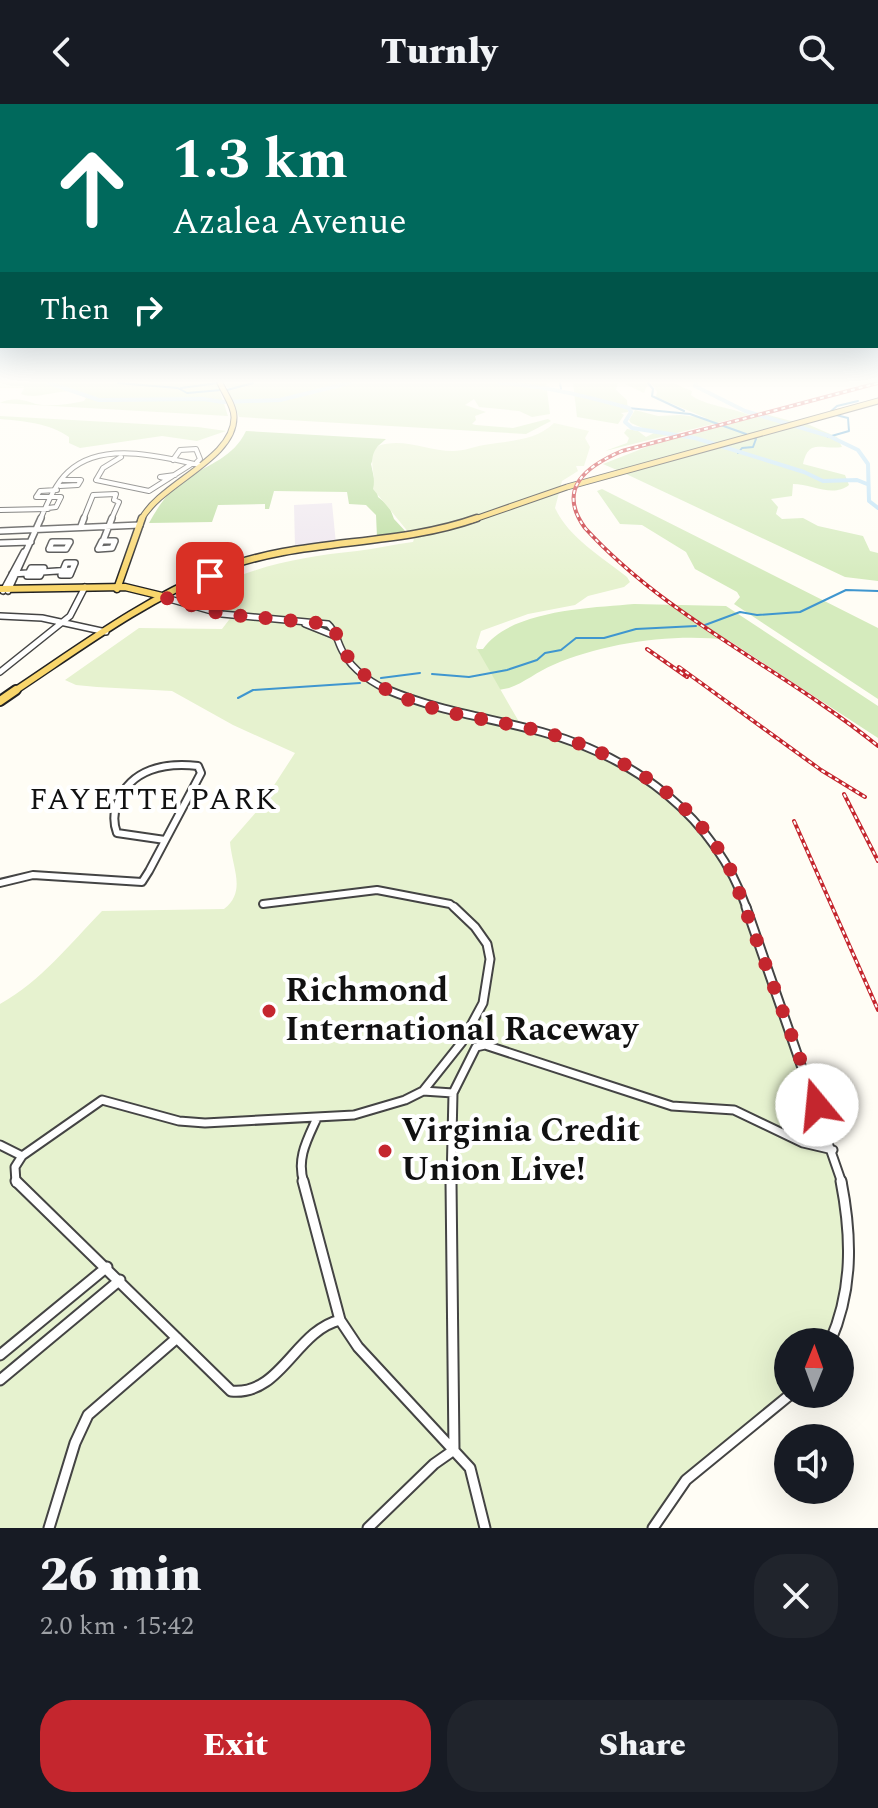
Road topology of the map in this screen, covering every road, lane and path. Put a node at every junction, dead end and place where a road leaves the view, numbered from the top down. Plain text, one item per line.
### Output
1 (189, 449) edge
2 (196, 449) edge
3 (219, 449) edge
4 (699, 449) edge
5 (123, 455) junction
6 (173, 460) junction
7 (199, 464) junction
8 (190, 465) dead end
9 (63, 480) junction
10 (59, 488) junction
11 (54, 497) junction
12 (48, 508) junction
13 (0, 510) edge
14 (109, 525) junction
15 (140, 525) junction
16 (73, 526) junction
17 (81, 526) junction
18 (0, 531) edge
19 (37, 531) junction
20 (103, 541) dead end
21 (31, 542) junction
22 (65, 542) dead end
23 (0, 543) edge
24 (72, 570) dead end
25 (14, 574) junction
26 (84, 588) junction
27 (118, 588) junction
28 (4, 590) edge
29 (162, 598) junction
30 (0, 616) edge
31 (64, 622) junction
32 (106, 632) junction
33 (0, 672) edge
34 (0, 701) edge
35 (165, 840) junction
36 (0, 883) edge
37 (263, 904) dead end
38 (423, 1091) junction
39 (453, 1093) junction
40 (317, 1118) junction
41 (0, 1145) edge
42 (833, 1150) junction
43 (22, 1156) junction
44 (107, 1267) junction
45 (120, 1280) junction
46 (340, 1320) junction
47 (834, 1328) edge
48 (177, 1338) junction
49 (0, 1355) edge
50 (0, 1380) edge
51 (774, 1408) edge
52 (454, 1450) junction
53 (49, 1528) edge
54 (368, 1528) edge
55 (485, 1528) edge
56 (653, 1528) edge

1 - 6 street
2 - 7 street
3 - 7 main road
4 - 29 main road
5 - 6 street
5 - 8 street
5 - 9 street
6 - 7 street
7 - 15 main road
9 - 10 street
9 - 10 street
10 - 11 street
10 - 11 street
11 - 12 street
12 - 13 street
12 - 19 street
14 - 15 street
14 - 17 street
14 - 17 street
14 - 20 street
15 - 27 main road
16 - 17 street
16 - 19 street
16 - 22 street
18 - 19 street
19 - 21 street
21 - 23 street
21 - 25 street
24 - 25 street
25 - 28 street
26 - 27 main road
26 - 28 main road
26 - 31 street
27 - 29 main road
29 - 32 main road
29 - 42 street
30 - 31 street
31 - 32 street
31 - 33 street
32 - 34 main road
35 - 35 street
35 - 36 street
37 - 38 street
38 - 39 street
38 - 40 street
39 - 42 street
39 - 52 street
40 - 43 street
40 - 46 street
41 - 43 street
42 - 47 street
43 - 44 street
44 - 45 street
44 - 49 street
45 - 48 street
45 - 50 street
46 - 48 street
46 - 52 street
48 - 53 street
51 - 56 street
52 - 54 street
52 - 55 street

